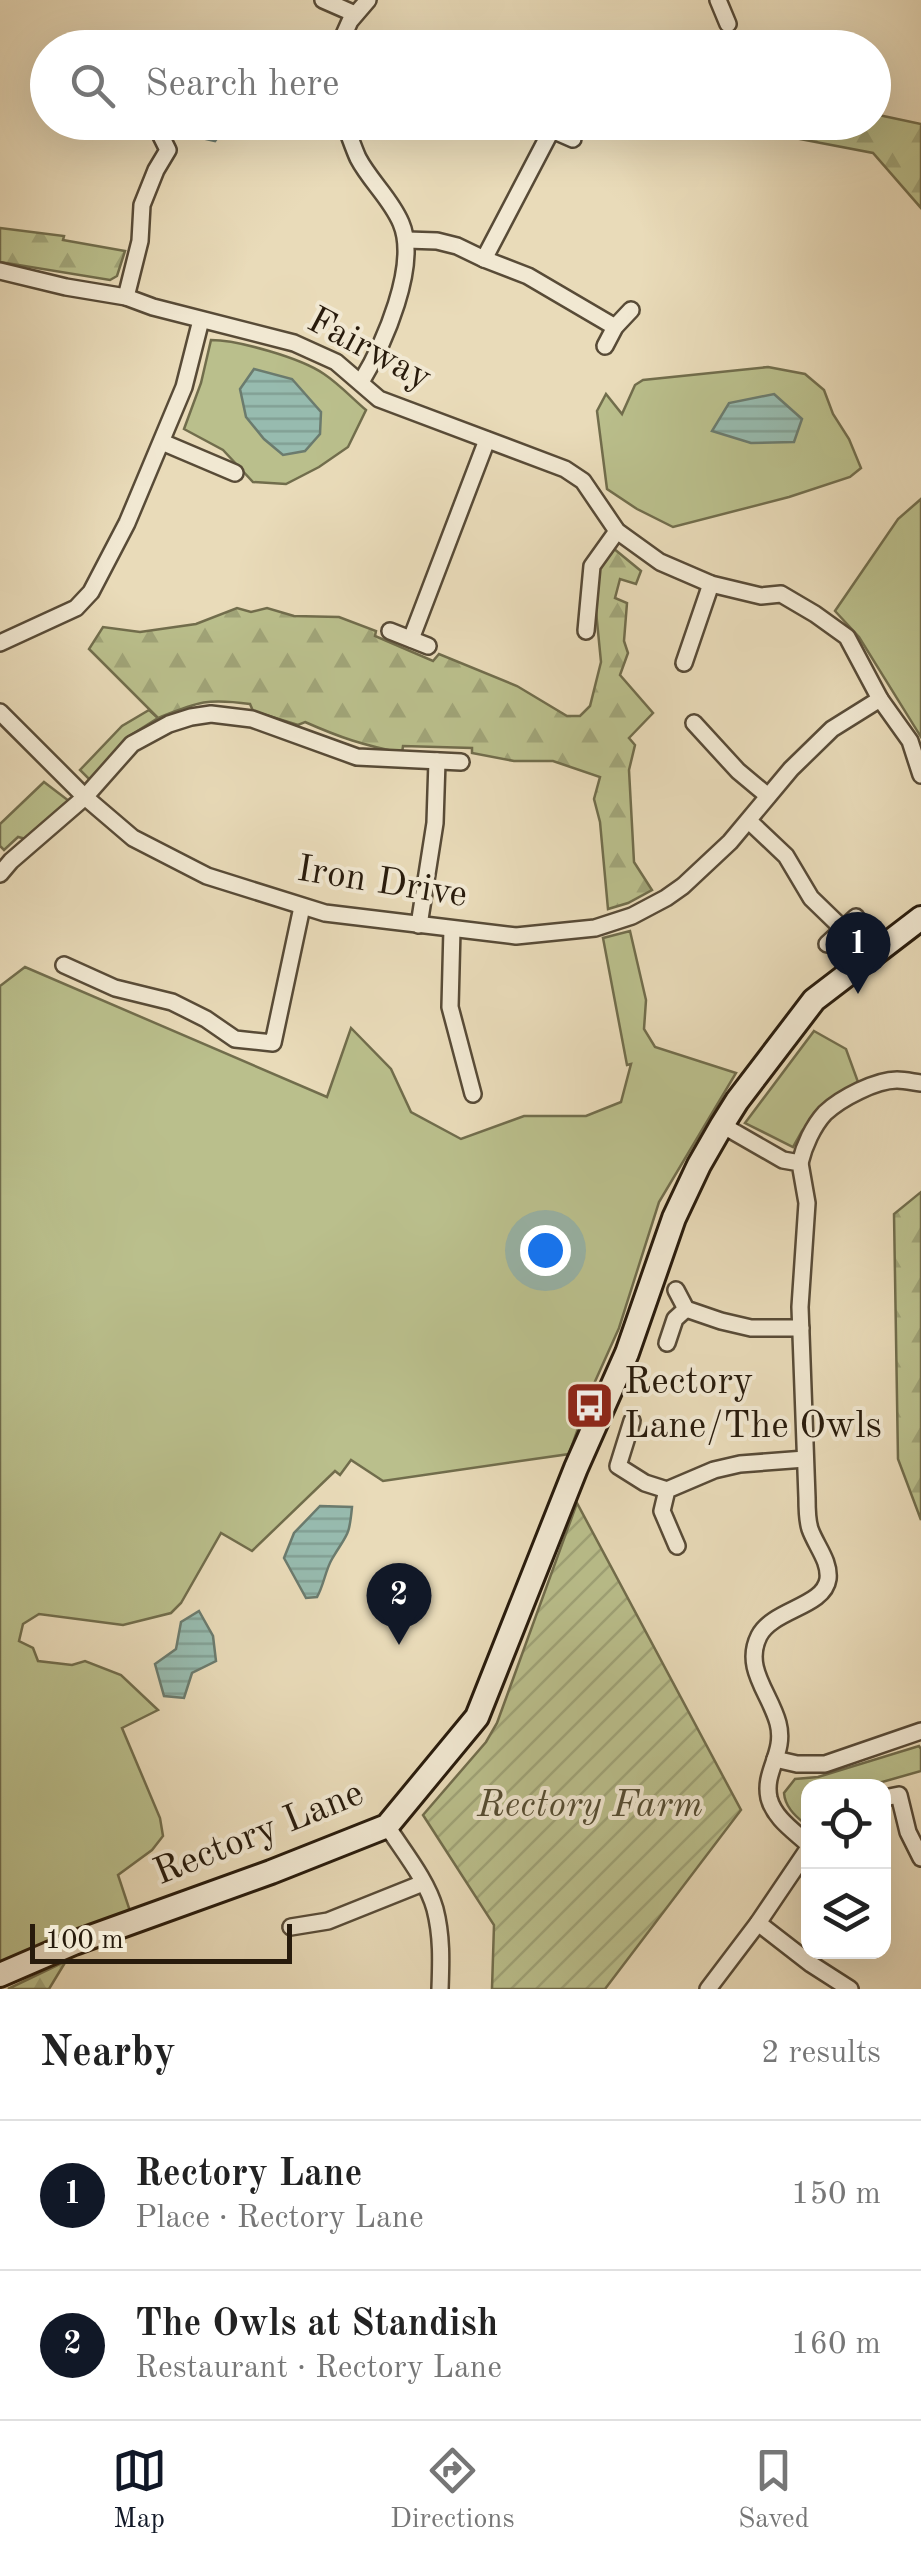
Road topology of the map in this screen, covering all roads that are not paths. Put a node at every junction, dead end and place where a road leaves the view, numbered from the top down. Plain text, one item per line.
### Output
1 (323, 0) edge
2 (368, 0) edge
3 (718, 0) edge
4 (355, 14) junction
5 (728, 24) dead end
6 (347, 30) edge
7 (163, 140) edge
8 (351, 140) edge
9 (546, 140) edge
10 (407, 240) junction
11 (484, 259) junction
12 (0, 271) edge
13 (126, 296) junction
14 (631, 310) dead end
15 (201, 320) junction
16 (615, 327) junction
17 (606, 346) dead end
18 (362, 382) junction
19 (487, 440) junction
20 (162, 442) junction
21 (235, 473) dead end
22 (617, 531) junction
23 (712, 584) junction
24 (390, 631) dead end
25 (586, 632) dead end
26 (411, 639) junction
27 (0, 643) edge
28 (428, 646) dead end
29 (684, 663) dead end
30 (880, 699) junction
31 (0, 712) edge
32 (694, 723) dead end
33 (437, 761) junction
34 (462, 762) dead end
35 (921, 775) edge
36 (768, 796) junction
37 (85, 797) junction
38 (749, 820) junction
39 (0, 874) edge
40 (302, 907) junction
41 (856, 917) dead end
42 (921, 918) edge
43 (418, 925) junction
44 (452, 929) junction
45 (843, 929) junction
46 (827, 944) dead end
47 (64, 965) dead end
48 (921, 1083) edge
49 (473, 1094) dead end
50 (722, 1126) junction
51 (800, 1162) junction
52 (676, 1290) dead end
53 (686, 1308) junction
54 (801, 1328) junction
55 (667, 1343) dead end
56 (632, 1421) dead end
57 (804, 1459) junction
58 (667, 1490) junction
59 (678, 1546) dead end
60 (921, 1731) edge
61 (775, 1759) junction
62 (891, 1797) edge
63 (387, 1826) junction
64 (801, 1840) edge
65 (801, 1857) edge
66 (921, 1858) edge
67 (423, 1884) junction
68 (758, 1923) junction
69 (291, 1926) dead end
70 (0, 1975) edge
71 (709, 1987) edge
72 (440, 1989) edge
73 (850, 1989) edge

1 - 4 street
2 - 4 street
3 - 5 street
4 - 6 street
7 - 13 street
8 - 10 street
9 - 11 street
10 - 11 street
10 - 18 street
11 - 16 street
12 - 13 street, Fairway
13 - 15 street, Fairway
14 - 16 street
15 - 18 street, Fairway
15 - 20 street
16 - 17 street
18 - 19 street, Fairway
19 - 22 street, Fairway
19 - 26 street
20 - 21 street
20 - 27 street
22 - 23 street, Fairway
22 - 25 street
23 - 29 street
23 - 30 street, Fairway
24 - 26 street
26 - 28 street
30 - 35 street, Fairway
30 - 36 street, Iron Drive
31 - 37 street, Iron Drive
32 - 36 street
33 - 34 street
33 - 37 street
33 - 43 street
36 - 38 street, Iron Drive
37 - 39 street
37 - 40 street, Iron Drive
38 - 44 street, Iron Drive
38 - 45 street
40 - 43 street, Iron Drive
40 - 47 street
41 - 45 street
42 - 50 main road, Rectory Lane
43 - 44 street, Iron Drive
44 - 49 street
45 - 46 street
48 - 51 street
50 - 51 street
50 - 63 main road, Rectory Lane
51 - 54 street
52 - 53 street
53 - 54 street
53 - 55 street
54 - 57 street
56 - 58 street
57 - 58 street
57 - 61 street
58 - 59 street
60 - 61 street
61 - 64 street
62 - 66 street
63 - 67 street
63 - 70 main road, Rectory Lane
65 - 68 street
67 - 69 street
67 - 72 street
68 - 71 street
68 - 73 street

